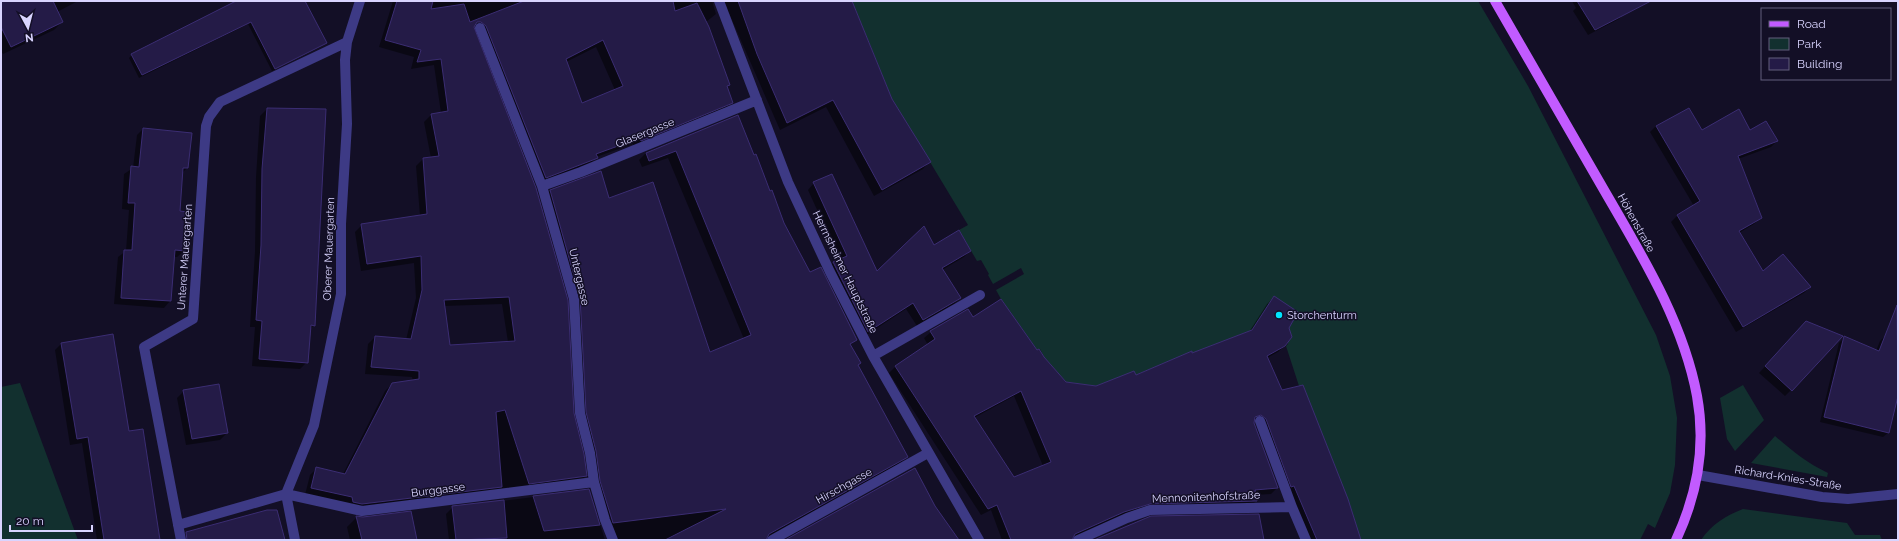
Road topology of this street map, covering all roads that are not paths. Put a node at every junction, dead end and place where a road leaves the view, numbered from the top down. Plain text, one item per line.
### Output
1 (360, 1) edge
2 (719, 1) edge
3 (1495, 1) edge
4 (480, 28) dead end
5 (347, 42) junction
6 (757, 100) junction
7 (542, 186) junction
8 (980, 295) dead end
9 (873, 356) junction
10 (1260, 421) dead end
11 (928, 453) junction
12 (1698, 475) junction
13 (594, 482) junction
14 (286, 494) junction
15 (1898, 494) edge
16 (1292, 507) junction
17 (178, 525) junction
18 (181, 540) edge
19 (295, 540) edge
20 (613, 540) edge
21 (772, 540) edge
22 (979, 540) edge
23 (1078, 540) edge
24 (1306, 540) edge
25 (1676, 540) edge

1 - 5 street, Oberer Mauergarten
2 - 6 street, Herrnsheimer Hauptstraße
3 - 12 main road, Höhenstraße
4 - 7 street, Untergasse
5 - 14 street, Oberer Mauergarten
5 - 17 street, Unterer Mauergarten
6 - 7 street, Glasergasse
6 - 9 street, Herrnsheimer Hauptstraße
7 - 13 street, Untergasse
8 - 9 street
9 - 11 street, Herrnsheimer Hauptstraße
10 - 16 street
11 - 21 street, Hirschgasse
11 - 22 street, Herrnsheimer Hauptstraße
12 - 15 street, Richard-Knies-Straße
12 - 25 main road, Höhenstraße
13 - 14 street, Burggasse
13 - 20 street, Untergasse
14 - 17 street
14 - 19 street
16 - 23 street, Mennonitenhofstraße
16 - 24 street
17 - 18 street, Unterer Mauergarten

